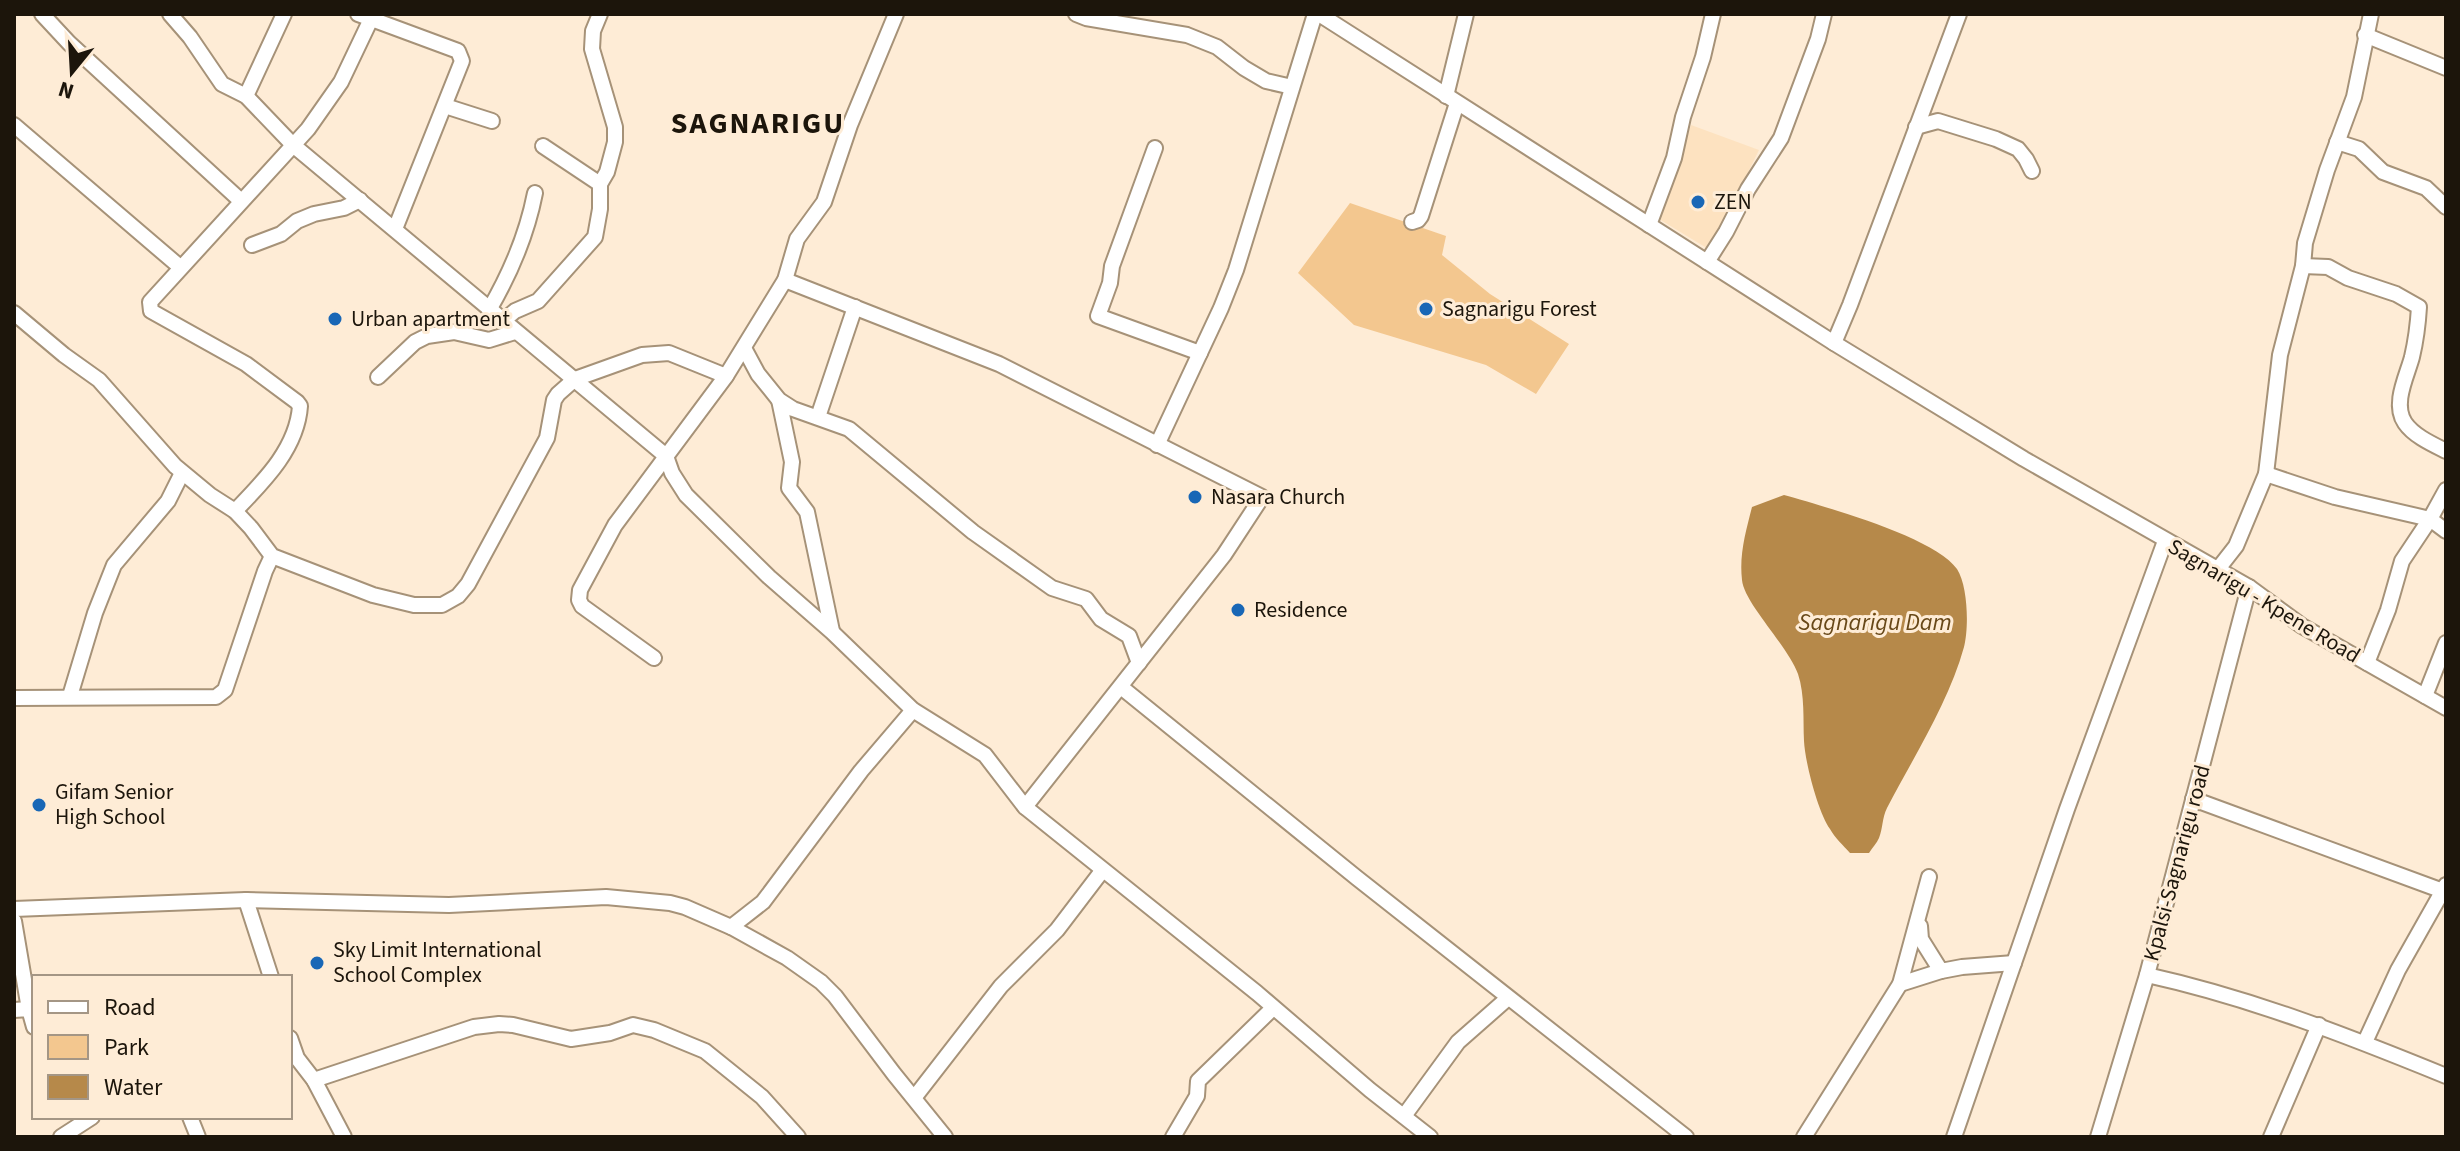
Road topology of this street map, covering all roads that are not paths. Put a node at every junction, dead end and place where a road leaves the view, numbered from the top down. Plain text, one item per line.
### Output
1 (42, 14) edge
2 (170, 14) edge
3 (284, 14) edge
4 (600, 14) edge
5 (896, 14) edge
6 (1317, 14) edge
7 (1466, 14) edge
8 (1713, 14) edge
9 (1824, 14) edge
10 (1959, 14) edge
11 (2371, 14) edge
12 (1083, 15) edge
13 (365, 16) edge
14 (1338, 20) edge
15 (2365, 35) junction
16 (2446, 68) edge
17 (1292, 87) junction
18 (246, 96) junction
19 (1452, 99) junction
20 (445, 106) junction
21 (492, 121) dead end
22 (14, 125) edge
23 (1916, 127) junction
24 (2337, 142) junction
25 (293, 145) junction
26 (543, 146) dead end
27 (1155, 148) dead end
28 (2032, 171) dead end
29 (600, 184) junction
30 (535, 193) dead end
31 (360, 200) junction
32 (241, 201) junction
33 (2446, 207) edge
34 (1412, 222) dead end
35 (1649, 225) junction
36 (395, 229) junction
37 (252, 245) dead end
38 (1707, 262) junction
39 (2303, 266) junction
40 (180, 267) junction
41 (785, 280) junction
42 (855, 307) junction
43 (489, 310) junction
44 (14, 313) edge
45 (502, 322) junction
46 (515, 332) junction
47 (1834, 343) junction
48 (744, 348) junction
49 (1200, 353) junction
50 (726, 376) junction
51 (378, 377) dead end
52 (575, 379) junction
53 (779, 400) junction
54 (818, 417) junction
55 (1157, 445) junction
56 (2446, 451) edge
57 (666, 456) junction
58 (182, 473) junction
59 (2266, 474) junction
60 (2446, 490) edge
61 (235, 511) junction
62 (2430, 519) junction
63 (2446, 531) edge
64 (2165, 541) junction
65 (272, 556) junction
66 (2218, 569) junction
67 (2249, 587) junction
68 (832, 632) junction
69 (2446, 643) edge
70 (654, 658) dead end
71 (1139, 663) junction
72 (2367, 663) junction
73 (1121, 687) junction
74 (70, 696) junction
75 (2425, 696) junction
76 (14, 698) edge
77 (2446, 708) edge
78 (913, 710) junction
79 (2193, 799) junction
80 (1025, 807) junction
81 (1102, 871) junction
82 (1929, 877) dead end
83 (2444, 888) edge
84 (246, 900) junction
85 (14, 909) edge
86 (1920, 917) junction
87 (14, 921) edge
88 (731, 927) junction
89 (2014, 963) junction
90 (1941, 971) junction
91 (270, 975) edge
92 (2147, 975) junction
93 (1900, 984) junction
94 (1508, 998) junction
95 (1273, 1008) junction
96 (21, 1009) edge
97 (2319, 1025) junction
98 (2365, 1042) junction
99 (292, 1044) edge
100 (2446, 1076) edge
101 (314, 1080) junction
102 (914, 1098) junction
103 (1404, 1116) junction
104 (89, 1119) edge
105 (64, 1135) edge
106 (344, 1137) edge
107 (798, 1137) edge
108 (945, 1137) edge
109 (1173, 1137) edge
110 (1430, 1137) edge
111 (1686, 1137) edge
112 (1804, 1137) edge
113 (1954, 1137) edge
114 (2098, 1137) edge
115 (2271, 1137) edge

1 - 32 street
2 - 18 street
3 - 18 street
4 - 29 street
5 - 41 street
6 - 14 street, Sagnarigu - Kpene Road
6 - 17 street
7 - 19 street
8 - 35 street
9 - 38 street
10 - 23 street
11 - 15 street
12 - 17 street
13 - 20 street
13 - 25 street
14 - 19 street, Sagnarigu - Kpene Road
15 - 16 street
15 - 24 street
17 - 49 street
18 - 25 street
19 - 34 street
19 - 35 street, Sagnarigu - Kpene Road
20 - 21 street
20 - 36 street
22 - 40 street
23 - 28 street
23 - 47 street
24 - 33 street
24 - 39 street
25 - 31 street
25 - 32 street
26 - 29 street
27 - 49 street
29 - 45 street
30 - 43 street
31 - 36 street
31 - 37 street
32 - 40 street
35 - 38 street, Sagnarigu - Kpene Road
36 - 43 street
38 - 47 street, Sagnarigu - Kpene Road
39 - 56 street
39 - 59 street
40 - 61 street
41 - 42 street
41 - 48 street
42 - 54 street
42 - 55 street
43 - 45 street
44 - 58 street
45 - 46 street
46 - 51 street
46 - 52 street
47 - 64 street, Sagnarigu - Kpene Road
48 - 50 street
48 - 53 street
49 - 55 street
50 - 52 street
50 - 57 street
52 - 57 street
52 - 65 street
53 - 54 street
53 - 68 street
54 - 71 street
55 - 71 street
57 - 68 street
57 - 70 street
58 - 61 street
58 - 74 street
59 - 62 street
59 - 66 street
60 - 62 street
61 - 65 street
62 - 63 street
62 - 72 street
64 - 66 street, Sagnarigu - Kpene Road
64 - 89 street
65 - 74 street
66 - 67 street, Sagnarigu - Kpene Road
67 - 72 street, Sagnarigu - Kpene Road
67 - 79 street, Kpalsi-Sagnarigu road
68 - 78 street
69 - 75 street
71 - 73 street
72 - 75 street, Sagnarigu - Kpene Road
73 - 80 street
73 - 94 street
74 - 76 street
75 - 77 street, Sagnarigu - Kpene Road
78 - 80 street
78 - 88 street
79 - 83 street
79 - 92 street, Kpalsi-Sagnarigu road
80 - 81 street
81 - 95 street
81 - 102 street
82 - 86 street
83 - 98 street
84 - 85 street
84 - 88 street
84 - 91 street
86 - 90 street
86 - 93 street
87 - 96 street
88 - 102 street
89 - 90 street
89 - 113 street
90 - 93 street
92 - 97 street
92 - 114 street, Kpalsi-Sagnarigu road
93 - 112 street
94 - 103 street
94 - 111 street
95 - 103 street
95 - 109 street
97 - 98 street
97 - 115 street
98 - 100 street
99 - 101 street
101 - 106 street
101 - 107 street
102 - 108 street
103 - 110 street
104 - 105 street

